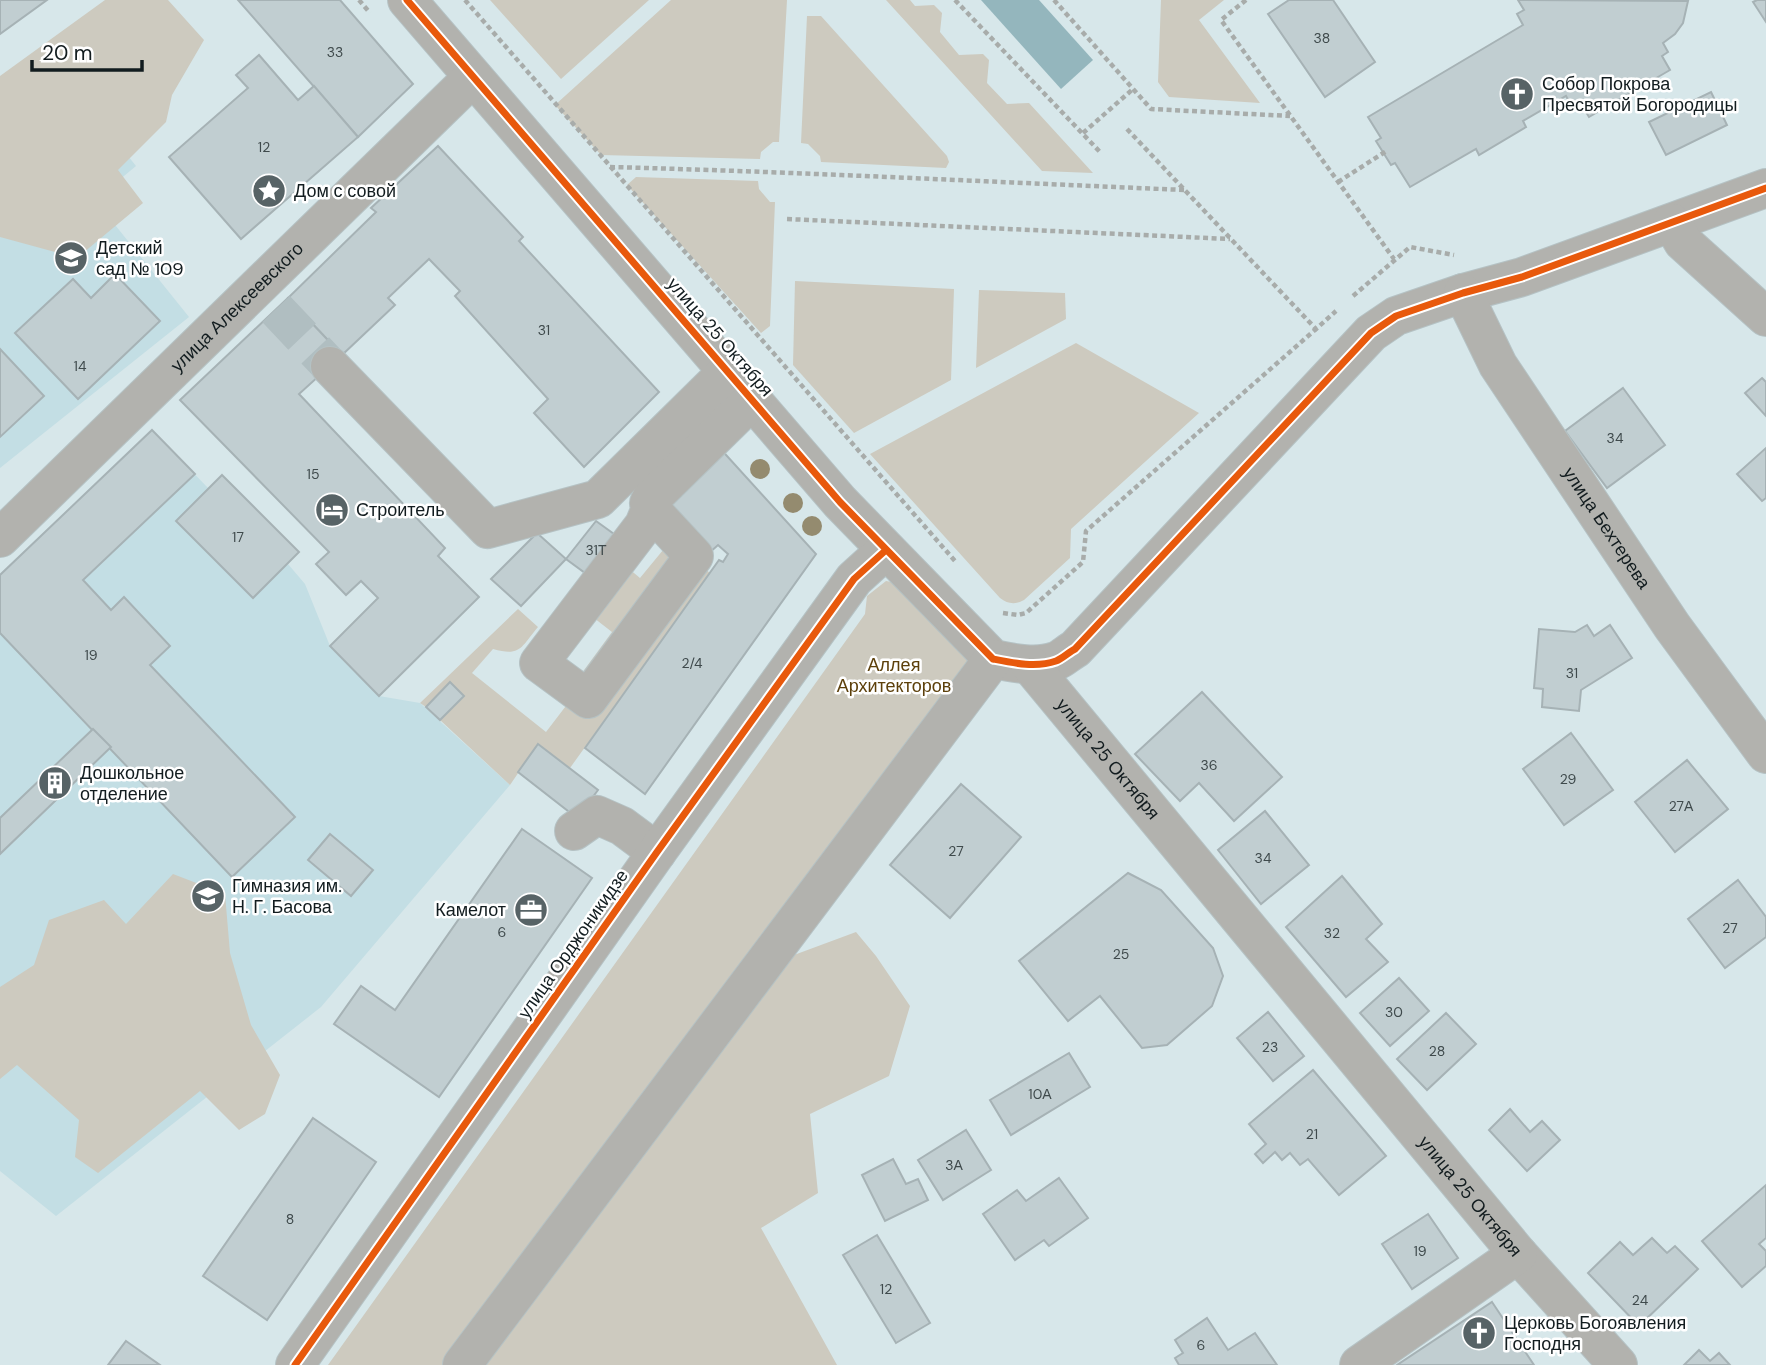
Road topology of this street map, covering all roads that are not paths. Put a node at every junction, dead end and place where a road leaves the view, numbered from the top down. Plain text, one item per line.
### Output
1 (407, 0) edge
2 (473, 77) junction
3 (1766, 188) edge
4 (1672, 223) junction
5 (1464, 293) junction
6 (1766, 317) edge
7 (330, 366) tunnel mouth
8 (727, 371) junction
9 (753, 399) junction
10 (651, 508) junction
11 (0, 538) edge
12 (886, 550) junction
13 (597, 588) junction
14 (644, 624) junction
15 (1011, 662) junction
16 (1766, 754) edge
17 (574, 831) dead end
18 (657, 852) junction
19 (1518, 1254) junction
20 (295, 1365) edge
21 (462, 1365) edge
22 (1359, 1365) edge
23 (1618, 1365) edge

1 - 2 street, улица 25 Октября
2 - 8 street, улица 25 Октября
2 - 11 street, улица Алексеевского
3 - 4 street
4 - 5 street
4 - 6 street
5 - 15 street
5 - 16 street, улица Бехтерева
7 - 8 street
8 - 9 street, улица 25 Октября
9 - 10 street
9 - 12 street, улица 25 Октября
10 - 13 street
10 - 14 street
12 - 15 street, улица 25 Октября
12 - 18 street, улица Орджоникидзе
13 - 14 street
13 - 14 street
15 - 19 street, улица 25 Октября
15 - 21 street
17 - 18 street
18 - 20 street, улица Орджоникидзе
19 - 22 street
19 - 23 street, улица 25 Октября

